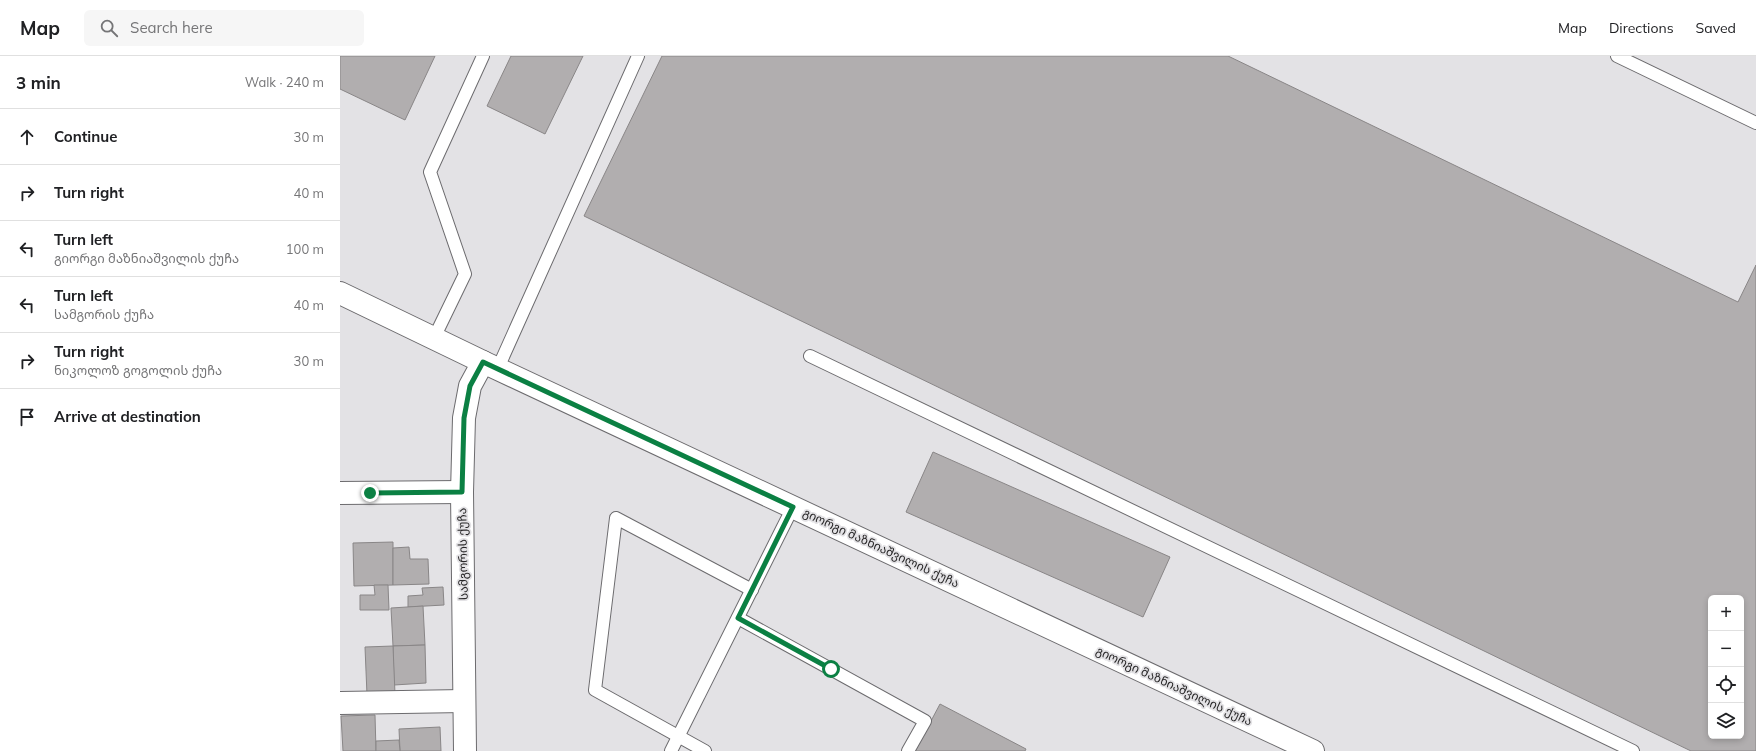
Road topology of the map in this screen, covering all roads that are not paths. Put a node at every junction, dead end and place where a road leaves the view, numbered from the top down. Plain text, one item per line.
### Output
1 (483, 56) edge
2 (638, 56) edge
3 (1617, 56) edge
4 (1756, 123) edge
5 (340, 293) edge
6 (434, 338) junction
7 (810, 356) dead end
8 (491, 365) junction
9 (462, 492) junction
10 (340, 493) edge
11 (793, 507) junction
12 (752, 590) junction
13 (738, 618) junction
14 (464, 701) junction
15 (340, 703) edge
16 (678, 736) junction
17 (465, 751) edge
18 (671, 751) edge
19 (705, 751) edge
20 (908, 751) edge
21 (1313, 751) edge
22 (1633, 751) edge

1 - 6 lane
2 - 8 lane
3 - 4 lane
5 - 6 street, გიორგი მაზნიაშვილის ქუჩა
6 - 8 street, გიორგი მაზნიაშვილის ქუჩა
7 - 22 lane
8 - 9 street, სამგორის ქუჩა
8 - 11 street, გიორგი მაზნიაშვილის ქუჩა
9 - 10 street
9 - 14 street, სამგორის ქუჩა
11 - 12 lane
11 - 21 street, გიორგი მაზნიაშვილის ქუჩა
12 - 13 lane
12 - 16 lane
13 - 16 lane
13 - 20 lane
14 - 15 street
14 - 17 street, სამგორის ქუჩა
16 - 18 lane
16 - 19 lane

